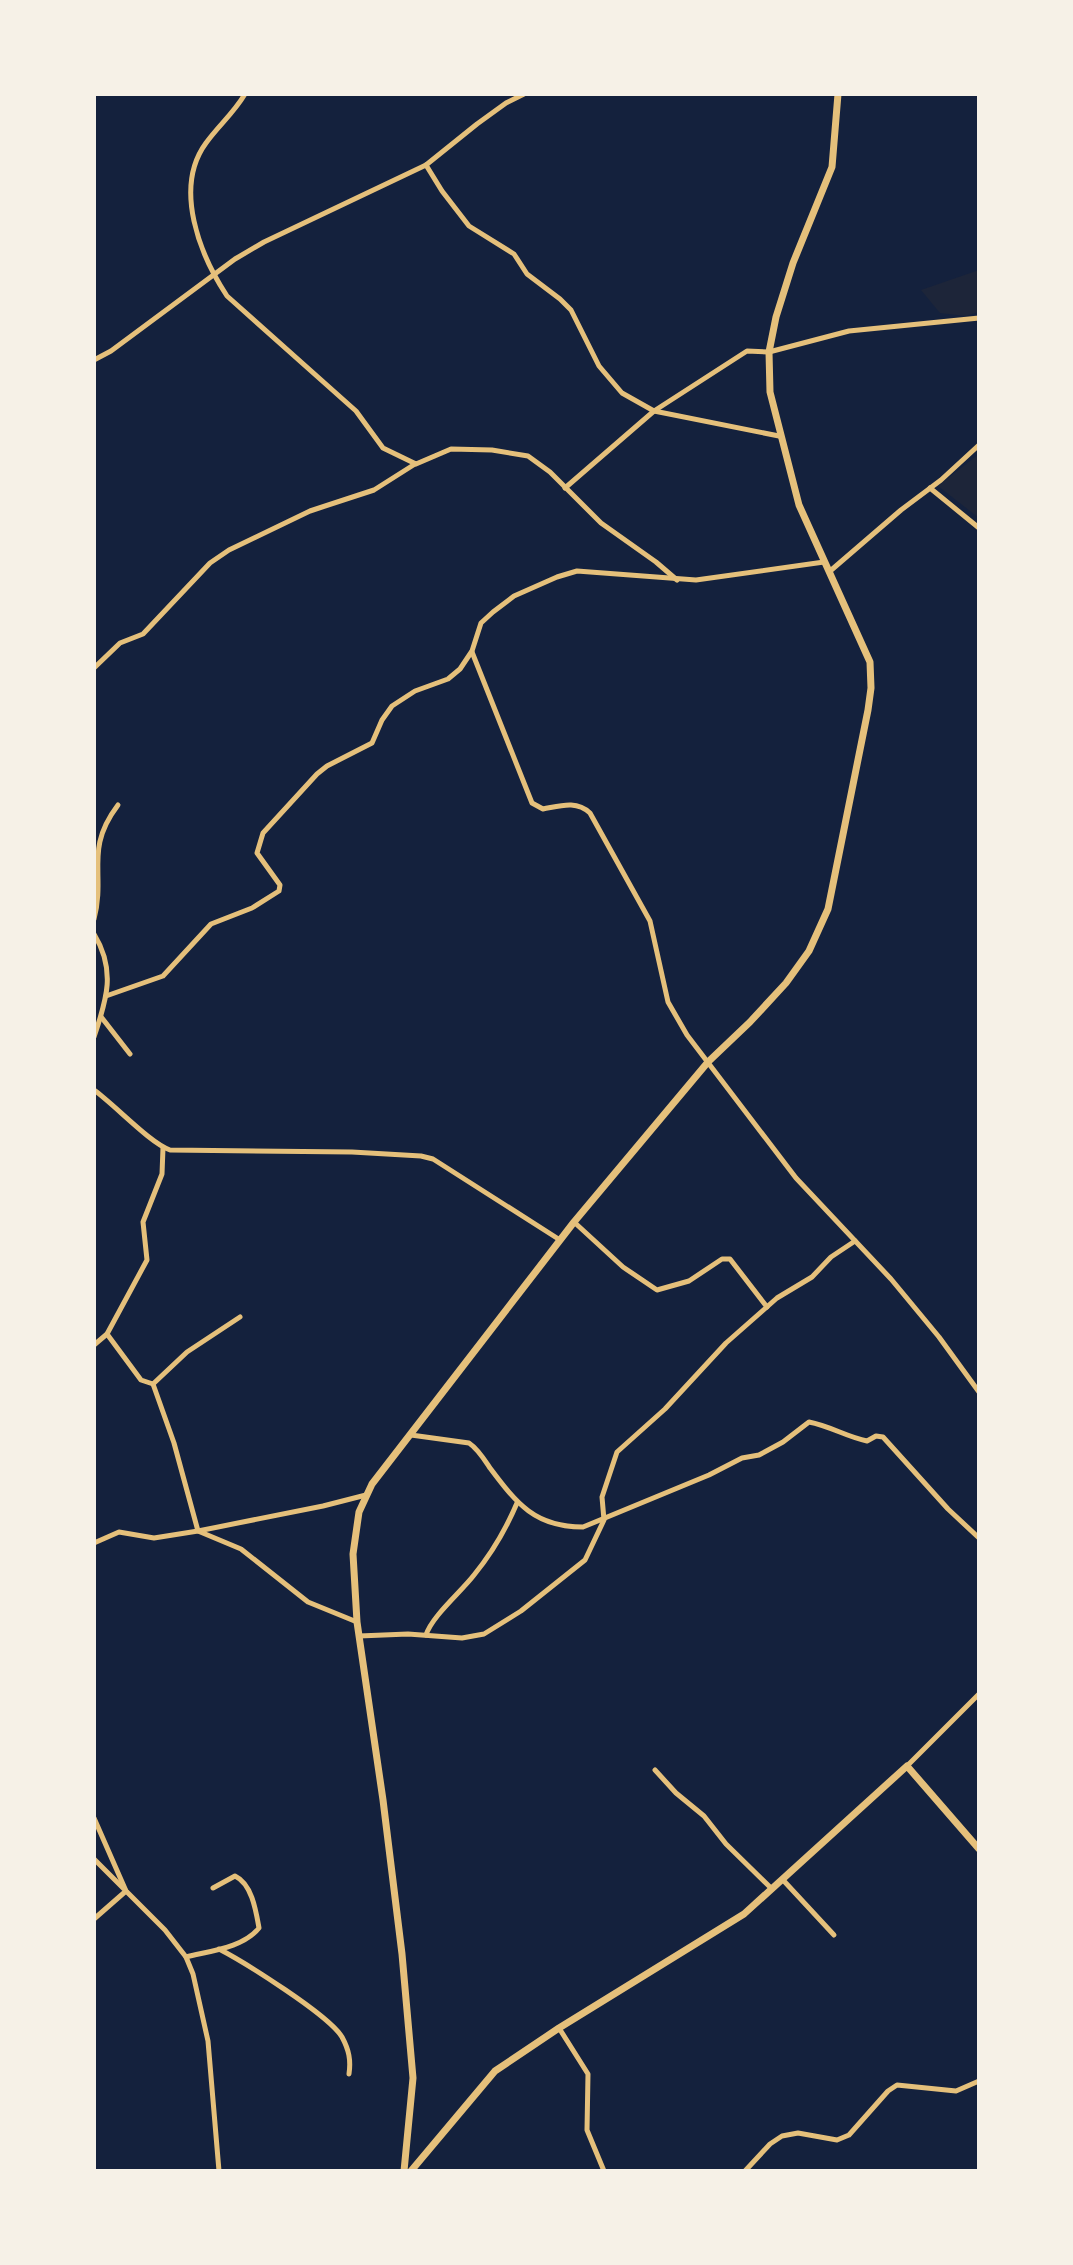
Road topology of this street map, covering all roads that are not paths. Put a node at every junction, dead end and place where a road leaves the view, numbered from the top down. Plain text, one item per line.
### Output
1 (245, 94) edge
2 (524, 94) edge
3 (838, 94) edge
4 (426, 165) junction
5 (213, 275) junction
6 (979, 318) edge
7 (769, 352) junction
8 (94, 360) edge
9 (654, 411) junction
10 (779, 436) junction
11 (979, 445) edge
12 (416, 464) junction
13 (565, 488) junction
14 (930, 488) junction
15 (979, 528) edge
16 (824, 562) junction
17 (829, 572) junction
18 (678, 580) junction
19 (472, 651) junction
20 (94, 668) edge
21 (118, 805) dead end
22 (94, 919) edge
23 (94, 934) edge
24 (106, 996) junction
25 (101, 1017) junction
26 (94, 1037) edge
27 (130, 1054) dead end
28 (708, 1062) junction
29 (94, 1090) edge
30 (163, 1148) junction
31 (574, 1222) junction
32 (560, 1240) junction
33 (855, 1241) junction
34 (767, 1307) junction
35 (240, 1317) dead end
36 (107, 1334) junction
37 (94, 1345) edge
38 (153, 1384) junction
39 (979, 1392) edge
40 (411, 1435) junction
41 (366, 1495) junction
42 (517, 1503) junction
43 (604, 1520) junction
44 (198, 1531) junction
45 (979, 1538) edge
46 (94, 1543) edge
47 (357, 1622) junction
48 (426, 1635) junction
49 (359, 1636) junction
50 (979, 1694) edge
51 (907, 1766) junction
52 (655, 1770) dead end
53 (94, 1818) edge
54 (97, 1836) edge
55 (979, 1849) edge
56 (94, 1859) edge
57 (783, 1880) junction
58 (213, 1888) dead end
59 (773, 1890) junction
60 (126, 1891) junction
61 (94, 1919) edge
62 (834, 1935) dead end
63 (219, 1949) junction
64 (186, 1957) junction
65 (559, 2028) junction
66 (349, 2074) dead end
67 (979, 2081) edge
68 (219, 2171) edge
69 (404, 2171) edge
70 (411, 2171) edge
71 (604, 2171) edge
72 (745, 2171) edge

1 - 5 street
2 - 4 street
3 - 7 street
4 - 5 street
4 - 9 street
5 - 8 street
5 - 12 street
6 - 7 street
7 - 9 street
7 - 10 street
9 - 10 street
9 - 13 street
10 - 16 street
11 - 14 street
12 - 13 street
12 - 20 street
13 - 18 street
14 - 15 street
14 - 17 street
16 - 17 street
16 - 18 street
17 - 28 street
18 - 19 street
19 - 24 street
19 - 28 street
21 - 22 street
23 - 24 street
24 - 25 street
25 - 26 street
25 - 27 street
28 - 31 street
28 - 33 street
29 - 30 street
30 - 32 street
30 - 36 street
31 - 32 street
31 - 34 street
32 - 40 street
33 - 34 street
33 - 39 street
34 - 43 street
35 - 38 street
36 - 37 street
36 - 38 street
38 - 44 street
40 - 41 street
40 - 42 street
41 - 44 street
41 - 47 street
42 - 43 street
42 - 48 street
43 - 45 street
43 - 48 street
44 - 46 street
44 - 47 street
47 - 49 street
48 - 49 street
49 - 69 street
50 - 51 street
51 - 55 street
51 - 57 street
52 - 59 street
53 - 54 street
54 - 60 street
56 - 60 street
57 - 59 street
57 - 62 street
58 - 63 street
59 - 65 street
60 - 61 street
60 - 64 street
63 - 64 street
63 - 66 street
64 - 68 street
65 - 70 street
65 - 71 street
67 - 72 street

